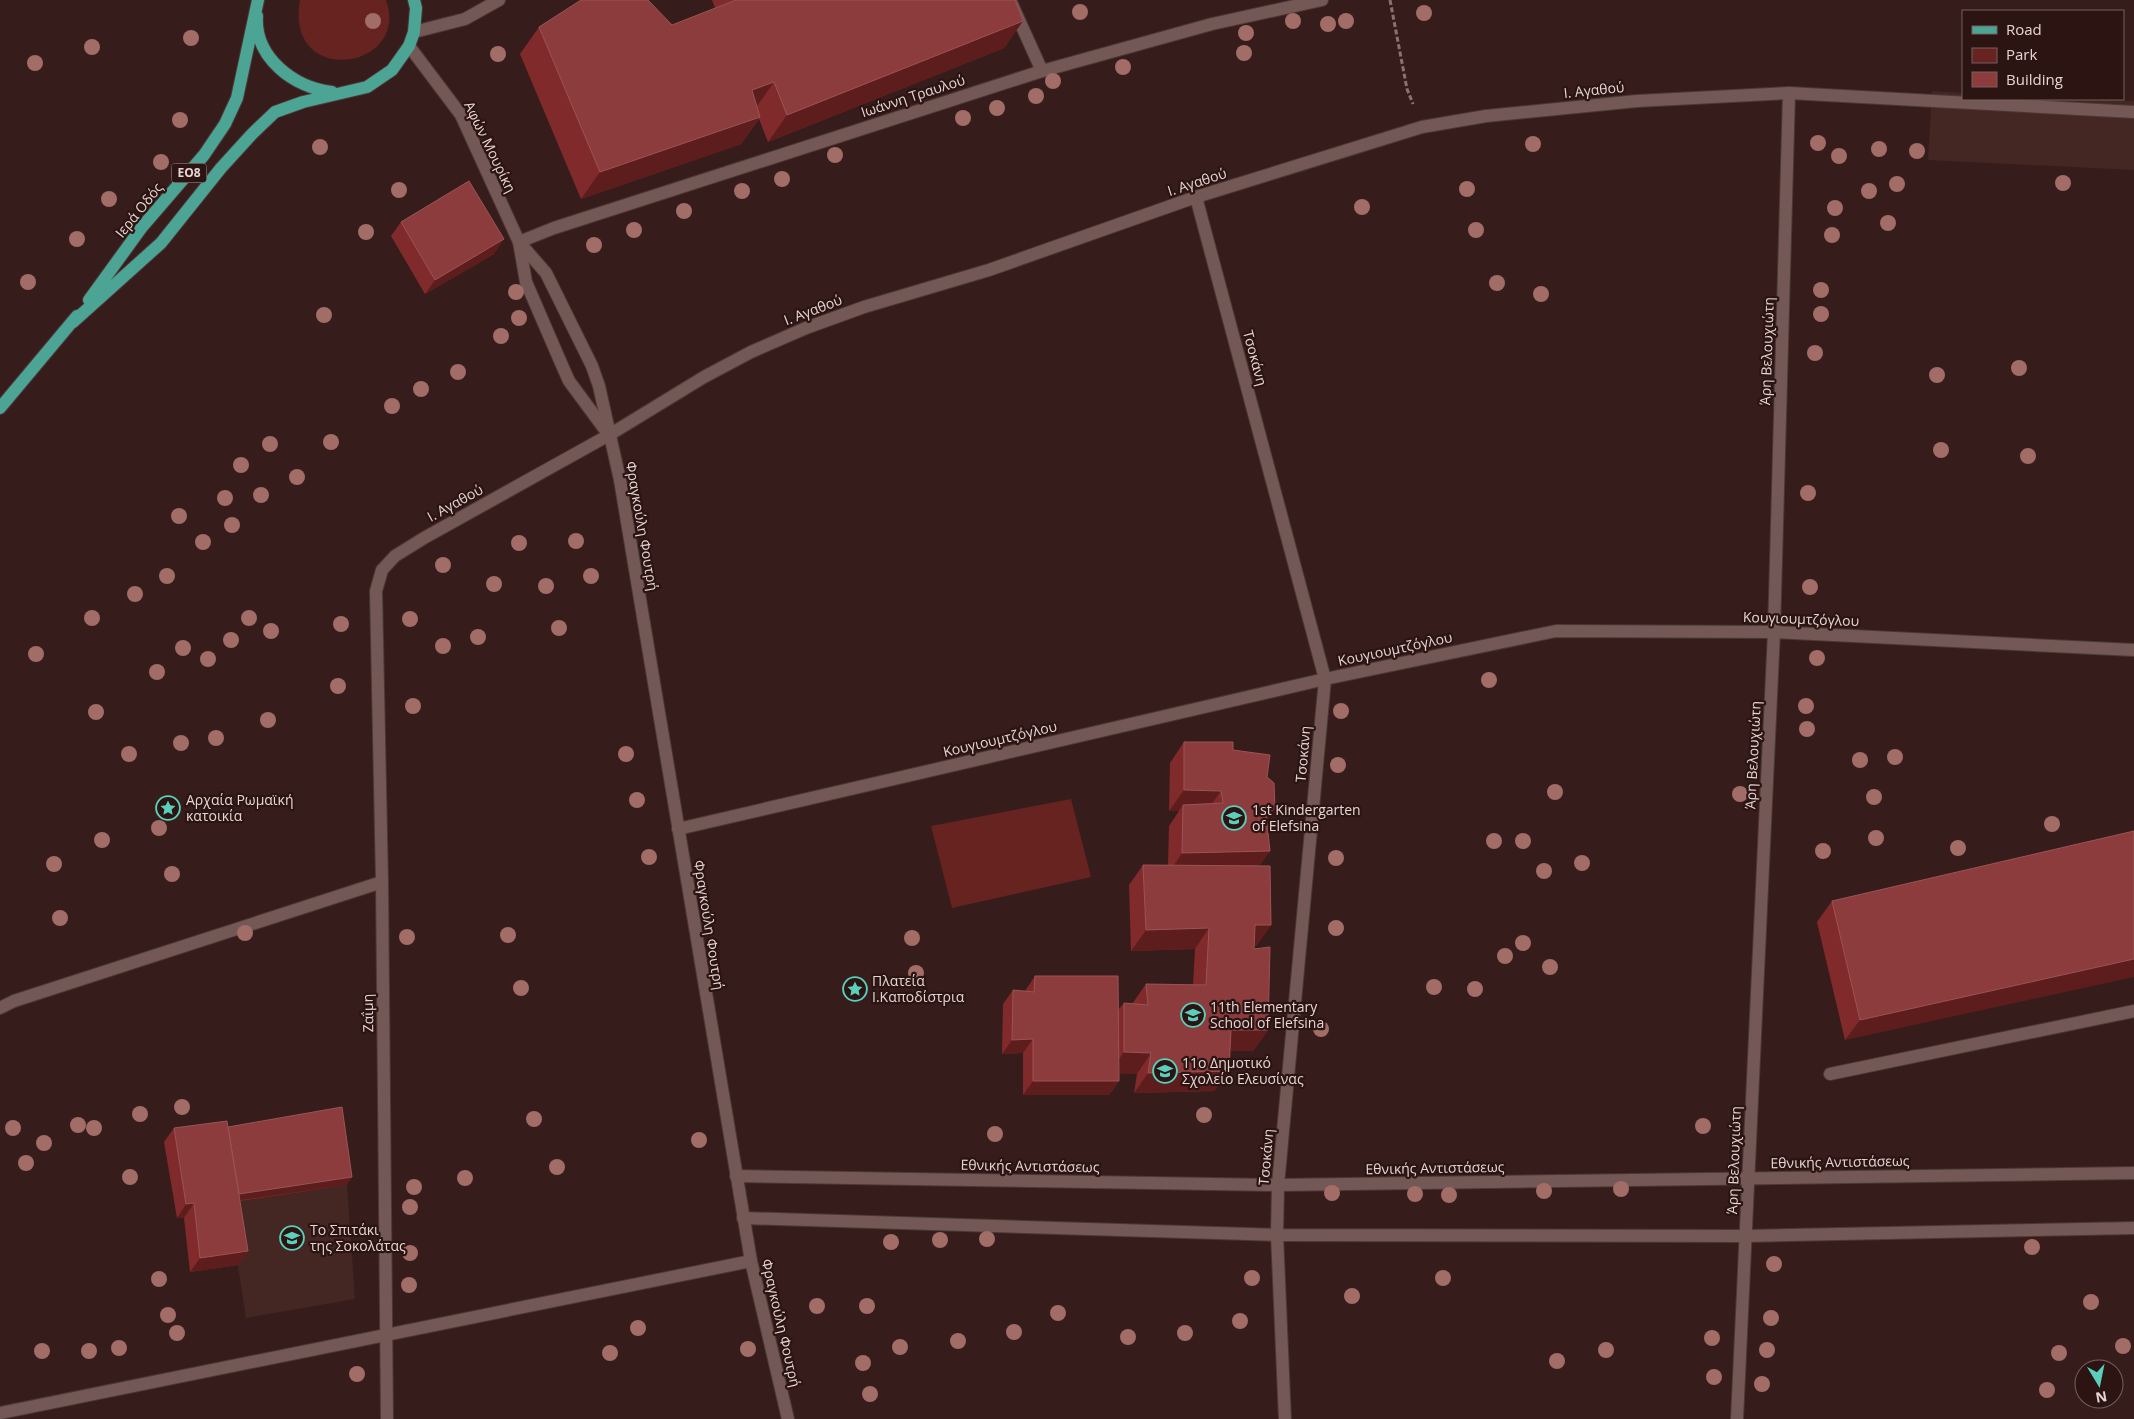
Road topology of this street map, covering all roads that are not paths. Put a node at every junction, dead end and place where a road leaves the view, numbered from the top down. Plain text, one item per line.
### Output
1 (258, 0) edge
2 (414, 0) edge
3 (499, 0) edge
4 (1010, 0) edge
5 (1322, 0) edge
6 (414, 32) junction
7 (409, 46) junction
8 (1042, 71) junction
9 (1789, 92) junction
10 (340, 93) junction
11 (2134, 112) edge
12 (1196, 197) junction
13 (519, 242) junction
14 (73, 322) junction
15 (584, 350) joint
16 (569, 381) joint
17 (0, 408) edge
18 (609, 435) junction
19 (378, 607) joint
20 (1774, 632) junction
21 (2134, 650) edge
22 (1325, 679) junction
23 (678, 829) junction
24 (382, 882) junction
25 (0, 1008) edge
26 (2134, 1011) edge
27 (1830, 1074) dead end
28 (2134, 1174) edge
29 (736, 1176) junction
30 (1747, 1178) junction
31 (1278, 1185) junction
32 (743, 1218) junction
33 (2134, 1228) edge
34 (1277, 1235) junction
35 (1747, 1236) junction
36 (751, 1261) junction
37 (386, 1334) junction
38 (0, 1413) edge
39 (387, 1419) edge
40 (788, 1419) edge
41 (1285, 1419) edge
42 (1737, 1419) edge

1 - 10 main road, Ιερά Οδός / ΕΟ8
1 - 14 main road, Ιερά Οδός / ΕΟ8
2 - 6 main road, Ιερά Οδός / ΕΟ8
3 - 6 street
4 - 8 street
5 - 8 street, Ιωάννη Τραυλού
6 - 7 main road, Ιερά Οδός / ΕΟ8
7 - 10 main road, Ιερά Οδός / ΕΟ8
7 - 13 street, Αφών Μουρίκη
8 - 13 street, Ιωάννη Τραυλού
9 - 11 street, Ι. Αγαθού
9 - 12 street, Ι. Αγαθού
9 - 20 street, Άρη Βελουχιώτη
10 - 14 main road, Ιερά Οδός / ΕΟ8
12 - 18 street, Ι. Αγαθού
12 - 22 street, Τσοκάνη
13 - 15 street, Αφών Μουρίκη
13 - 16 street, Αφών Μουρίκη
14 - 17 main road, Ιερά Οδός / ΕΟ8
15 - 18 street, Φραγκούλη Φουτρή
16 - 18 street, Φραγκούλη Φουτρή
18 - 19 street, Ι. Αγαθού
18 - 23 street, Φραγκούλη Φουτρή
19 - 24 street, Ζαΐμη
20 - 21 street, Κουγιουμτζόγλου
20 - 22 street, Κουγιουμτζόγλου
20 - 30 street, Άρη Βελουχιώτη
22 - 23 street, Κουγιουμτζόγλου
22 - 31 street, Τσοκάνη
23 - 29 street, Φραγκούλη Φουτρή
24 - 25 street
24 - 37 street, Ζαΐμη
26 - 27 street
28 - 30 street, Εθνικής Αντιστάσεως
29 - 31 street, Εθνικής Αντιστάσεως
29 - 32 street, Φραγκούλη Φουτρή
30 - 31 street, Εθνικής Αντιστάσεως
30 - 35 street, Άρη Βελουχιώτη
31 - 34 street, Τσοκάνη
32 - 34 street
32 - 36 street, Φραγκούλη Φουτρή
33 - 35 street
34 - 35 street
34 - 41 street, Τσοκάνη
35 - 42 street, Άρη Βελουχιώτη
36 - 37 street
36 - 40 street, Φραγκούλη Φουτρή
37 - 38 street
37 - 39 street, Ζαΐμη

